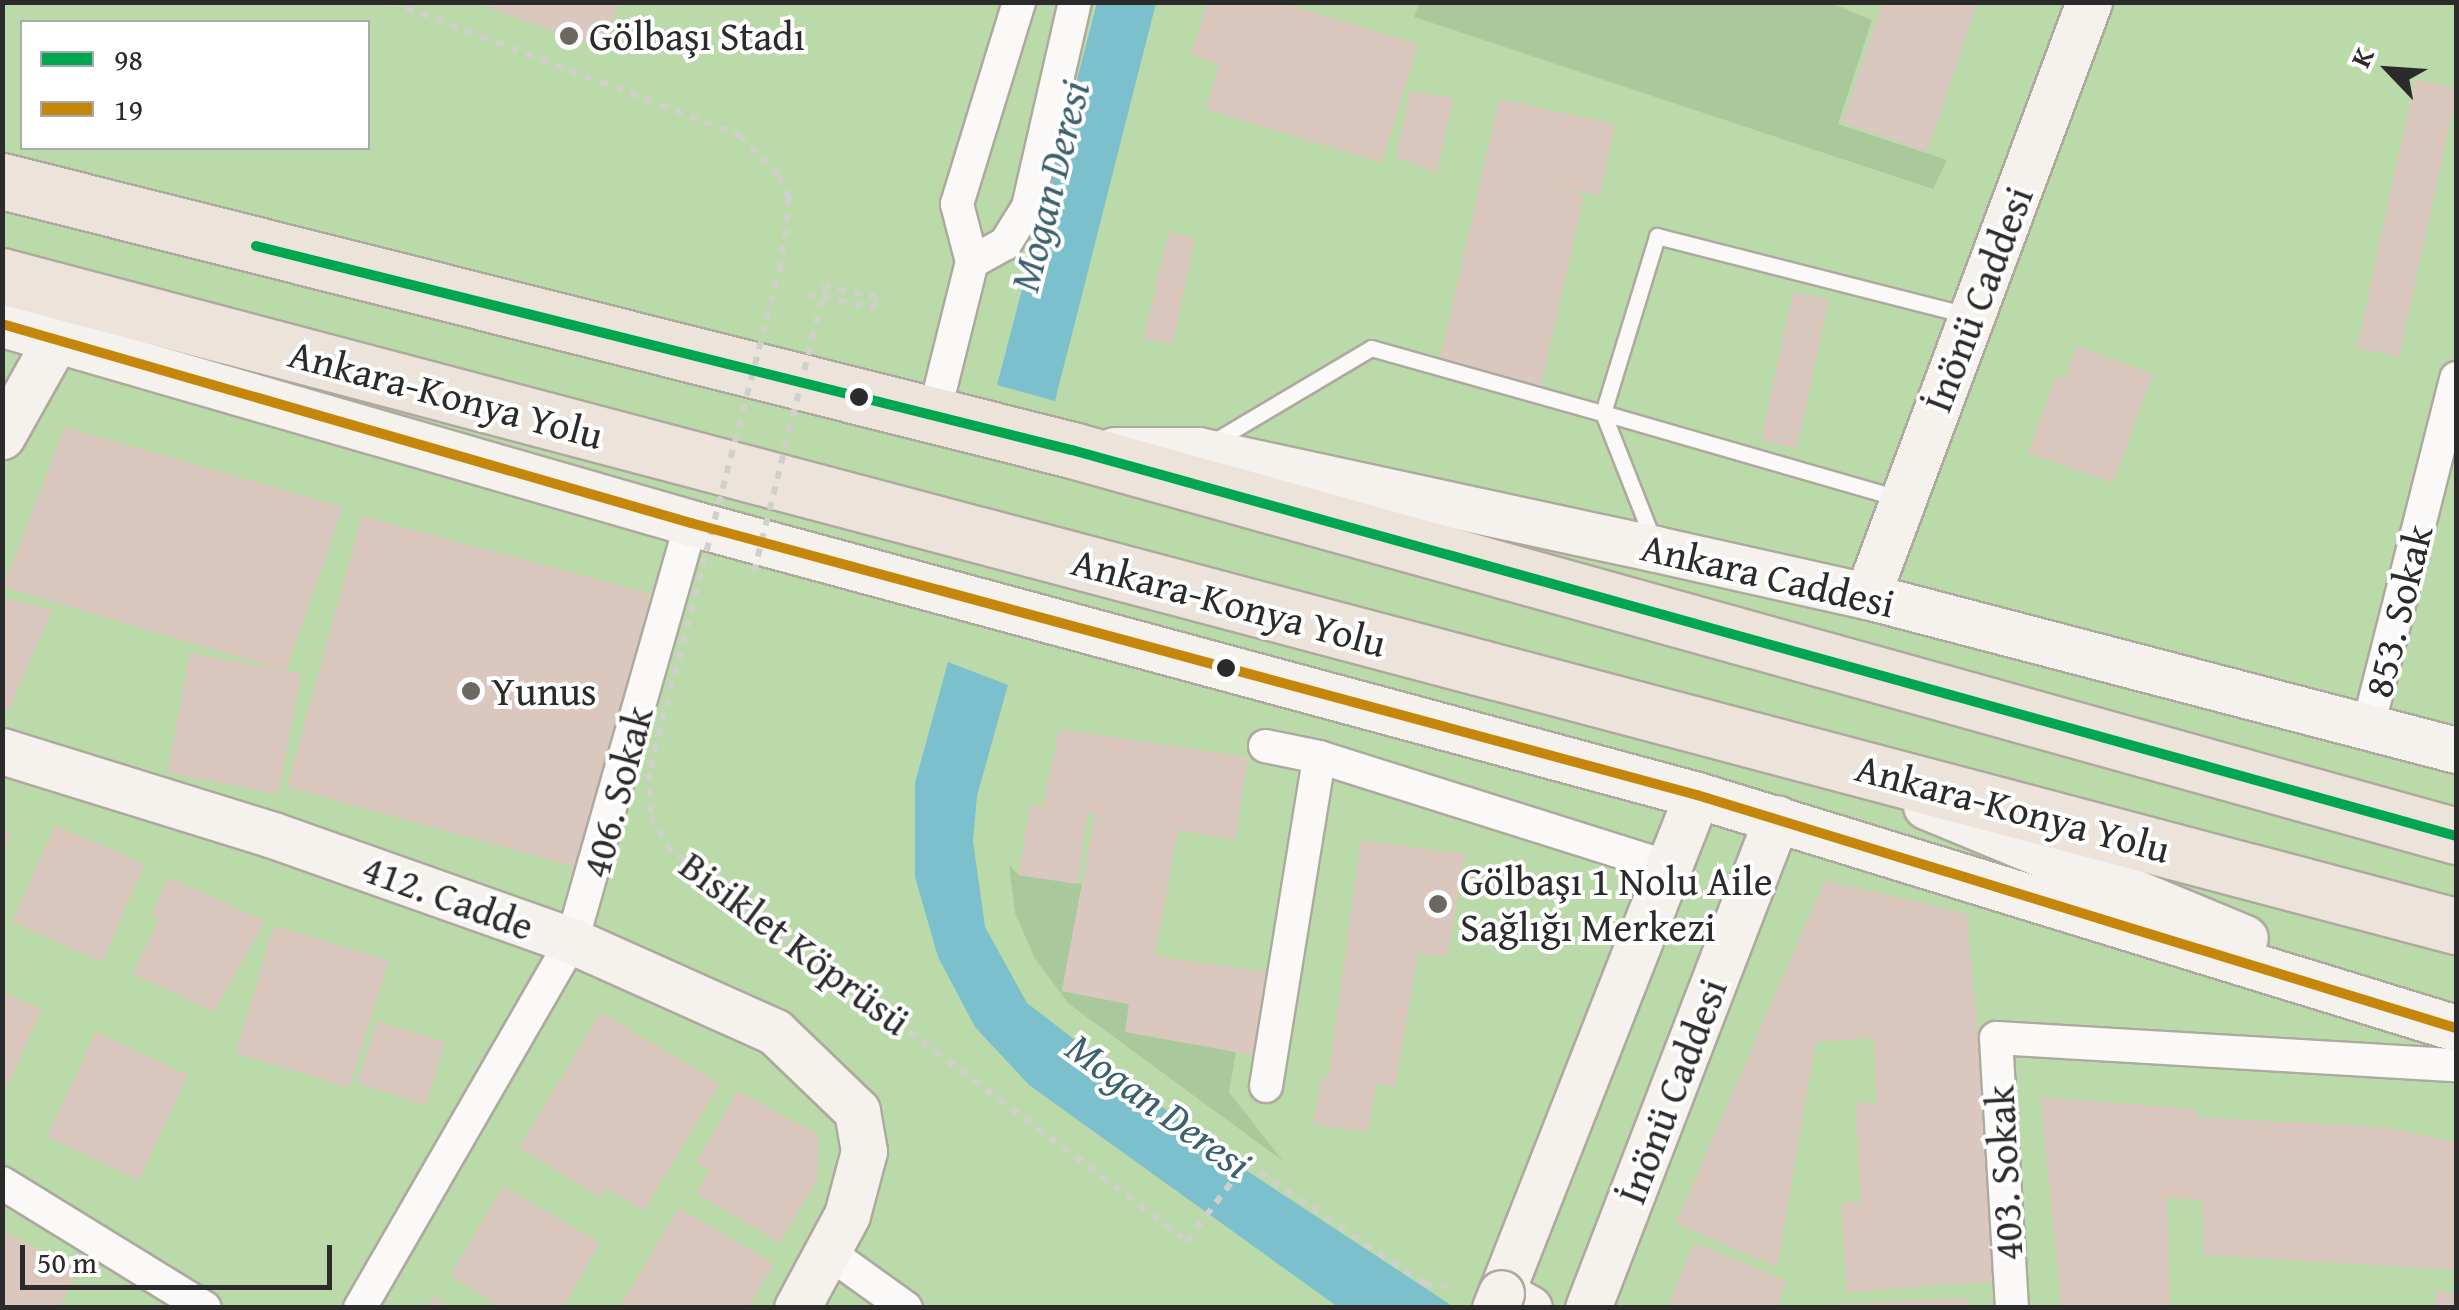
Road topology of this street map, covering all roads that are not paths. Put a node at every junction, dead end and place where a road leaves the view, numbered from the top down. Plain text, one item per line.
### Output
1 (1019, 2) edge
2 (1075, 2) edge
3 (2089, 2) edge
4 (2, 155) edge
5 (2, 181) edge
6 (153, 220) junction
7 (972, 262) junction
8 (2, 276) edge
9 (1970, 316) junction
10 (2, 324) edge
11 (57, 338) junction
12 (2456, 378) edge
13 (1603, 413) junction
14 (934, 414) junction
15 (2, 436) edge
16 (1072, 450) junction
17 (1198, 450) junction
18 (1902, 499) junction
19 (691, 523) junction
20 (1656, 549) junction
21 (1867, 596) junction
22 (2368, 727) junction
23 (1265, 746) dead end
24 (2456, 750) edge
25 (2, 751) edge
26 (1794, 752) junction
27 (1319, 757) junction
28 (1698, 794) junction
29 (1777, 818) junction
30 (2456, 836) edge
31 (1668, 867) junction
32 (2456, 926) edge
33 (572, 942) junction
34 (2456, 1027) edge
35 (2456, 1065) edge
36 (1266, 1086) dead end
37 (2, 1183) edge
38 (828, 1252) junction
39 (1508, 1303) edge
40 (205, 1308) edge
41 (360, 1308) edge
42 (797, 1308) edge
43 (906, 1308) edge
44 (1588, 1308) edge
45 (2012, 1308) edge

1 - 7 street
2 - 7 street
3 - 9 street, İnönü Caddesi
4 - 6 highway
5 - 6 highway
6 - 14 highway
7 - 14 street
8 - 26 highway, Ankara-Konya Yolu
9 - 13 lane
9 - 18 street, İnönü Caddesi
10 - 11 street
11 - 15 street
11 - 19 street
12 - 22 street, 853. Sokak
13 - 17 lane
13 - 18 lane
13 - 20 lane
14 - 16 highway
16 - 17 street, Ankara Caddesi
16 - 30 highway
17 - 20 street, Ankara Caddesi
18 - 21 street, İnönü Caddesi
19 - 28 street
19 - 33 street, 406. Sokak
20 - 21 street, Ankara Caddesi
21 - 22 street, Ankara Caddesi
22 - 24 street, Ankara Caddesi
23 - 27 street
25 - 33 street, 412. Cadde
26 - 32 highway, Ankara-Konya Yolu
26 - 34 street
27 - 31 street
27 - 36 street
28 - 29 street
28 - 31 street
29 - 34 street
29 - 44 street, İnönü Caddesi
31 - 39 street
33 - 38 street, 412. Cadde
33 - 41 street, 406. Sokak
35 - 45 street, 403. Sokak
37 - 40 street
38 - 42 street
38 - 43 street

